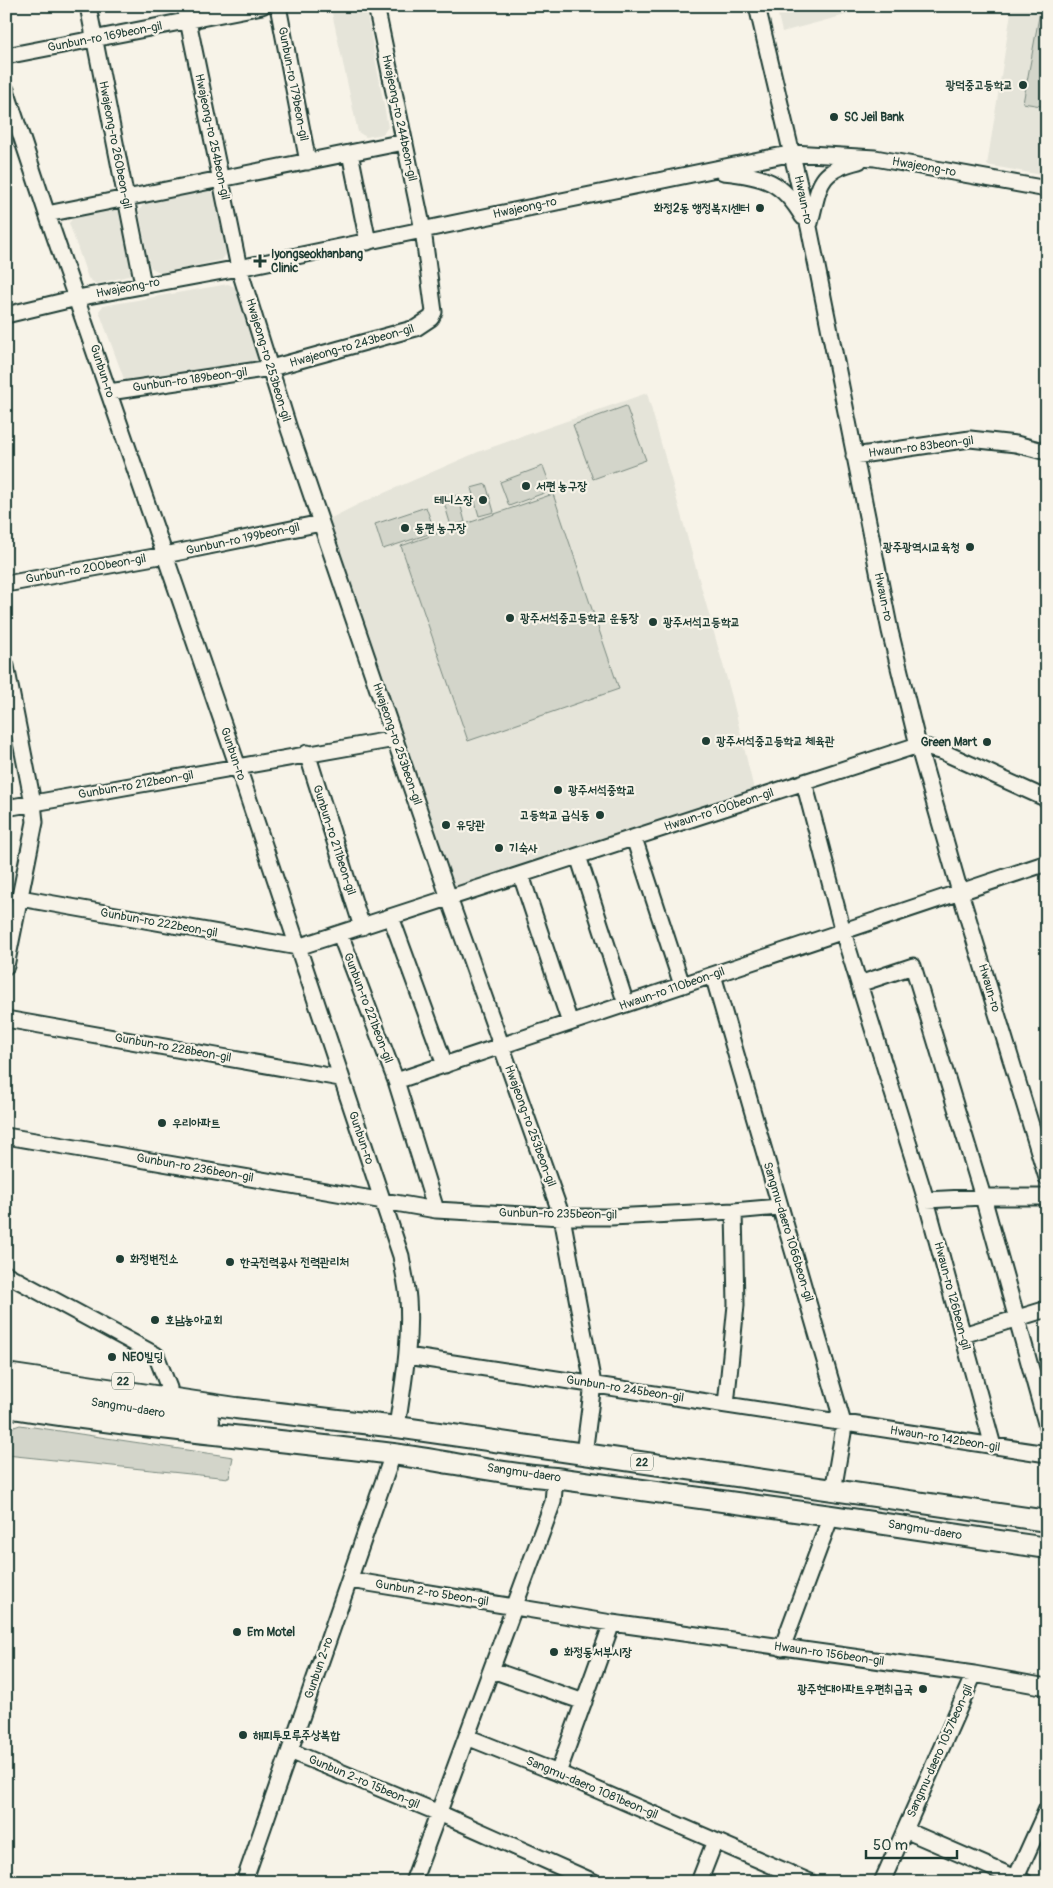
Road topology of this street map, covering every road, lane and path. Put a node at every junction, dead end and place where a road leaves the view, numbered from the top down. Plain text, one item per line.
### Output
1 (88, 6) edge
2 (262, 6) edge
3 (278, 6) edge
4 (376, 6) edge
5 (757, 6) edge
6 (186, 13) edge
7 (94, 39) junction
8 (6, 56) edge
9 (6, 90) edge
10 (404, 142) junction
11 (793, 153) junction
12 (350, 154) junction
13 (875, 158) junction
14 (308, 162) junction
15 (705, 171) junction
16 (220, 180) junction
17 (1047, 189) edge
18 (126, 199) junction
19 (47, 214) junction
20 (810, 226) junction
21 (423, 230) junction
22 (368, 242) junction
23 (239, 268) junction
24 (143, 284) junction
25 (77, 298) junction
26 (6, 315) edge
27 (271, 368) junction
28 (109, 392) junction
29 (1047, 452) edge
30 (854, 456) junction
31 (321, 523) junction
32 (165, 555) junction
33 (6, 584) edge
34 (6, 666) edge
35 (395, 738) junction
36 (918, 745) junction
37 (307, 753) junction
38 (238, 767) junction
39 (804, 782) junction
40 (1047, 799) edge
41 (33, 803) junction
42 (6, 808) edge
43 (634, 838) junction
44 (578, 856) junction
45 (1047, 863) edge
46 (522, 875) junction
47 (960, 892) junction
48 (20, 898) junction
49 (450, 898) junction
50 (391, 917) junction
51 (362, 927) junction
52 (843, 932) junction
53 (340, 934) junction
54 (298, 947) junction
55 (6, 966) edge
56 (713, 975) junction
57 (860, 984) junction
58 (682, 986) junction
59 (626, 1004) junction
60 (6, 1018) edge
61 (570, 1023) junction
62 (501, 1046) junction
63 (445, 1065) junction
64 (340, 1078) junction
65 (396, 1081) junction
66 (6, 1136) edge
67 (1047, 1178) edge
68 (982, 1197) junction
69 (1047, 1197) edge
70 (926, 1200) junction
71 (383, 1201) junction
72 (779, 1207) junction
73 (436, 1210) junction
74 (734, 1211) junction
75 (562, 1217) junction
76 (6, 1274) edge
77 (1047, 1309) edge
78 (1017, 1319) junction
79 (963, 1335) junction
80 (407, 1356) junction
81 (6, 1363) edge
82 (6, 1374) edge
83 (593, 1384) junction
84 (169, 1388) junction
85 (6, 1389) edge
86 (726, 1405) junction
87 (6, 1407) edge
88 (236, 1408) junction
89 (27, 1410) junction
90 (6, 1416) edge
91 (843, 1423) junction
92 (397, 1427) junction
93 (1047, 1427) edge
94 (248, 1439) junction
95 (993, 1446) junction
96 (393, 1454) junction
97 (584, 1454) junction
98 (1047, 1454) edge
99 (554, 1478) junction
100 (832, 1491) junction
101 (831, 1516) junction
102 (1047, 1521) edge
103 (1047, 1548) edge
104 (350, 1580) junction
105 (515, 1606) junction
106 (612, 1622) junction
107 (782, 1648) junction
108 (492, 1670) junction
109 (974, 1674) junction
110 (1047, 1687) edge
111 (584, 1702) junction
112 (467, 1737) junction
113 (290, 1751) junction
114 (558, 1774) junction
115 (1047, 1809) edge
116 (439, 1813) junction
117 (905, 1830) junction
118 (716, 1841) junction
119 (1018, 1880) edge
120 (244, 1882) edge
121 (413, 1882) edge
122 (594, 1882) edge
123 (699, 1882) edge
124 (810, 1882) edge
125 (882, 1882) edge

1 - 7 street, Hwajeong-ro 260beon-gil
2 - 6 street, Gunbun-ro 169beon-gil
3 - 14 street, Gunbun-ro 179beon-gil
4 - 10 street, Hwajeong-ro 244beon-gil
5 - 11 street, Hwaun-ro
6 - 7 street, Gunbun-ro 169beon-gil
6 - 16 street, Hwajeong-ro 254beon-gil
7 - 8 street, Gunbun-ro 169beon-gil
7 - 18 street, Hwajeong-ro 260beon-gil
9 - 19 street, Gunbun-ro
10 - 12 street
10 - 21 street, Hwajeong-ro 244beon-gil
11 - 13 street, Hwajeong-ro
11 - 15 street, Hwajeong-ro
11 - 20 street, Hwaun-ro
12 - 14 street
12 - 22 street
13 - 17 street, Hwajeong-ro
13 - 20 street
14 - 16 street
15 - 20 street
15 - 21 street, Hwajeong-ro
16 - 18 street
16 - 23 street, Hwajeong-ro 254beon-gil
18 - 19 street
18 - 24 street, Hwajeong-ro 260beon-gil
19 - 25 street, Gunbun-ro
20 - 30 street, Hwaun-ro
21 - 22 street, Hwajeong-ro
21 - 27 street, Hwajeong-ro 243beon-gil
22 - 23 street, Hwajeong-ro
23 - 24 street, Hwajeong-ro
23 - 27 street, Hwajeong-ro 253beon-gil
24 - 25 street, Hwajeong-ro
25 - 26 street, Hwajeong-ro
25 - 28 street, Gunbun-ro
27 - 28 street, Gunbun-ro 189beon-gil
27 - 31 street, Hwajeong-ro 253beon-gil
28 - 32 street, Gunbun-ro
29 - 30 street, Hwaun-ro 83beon-gil
30 - 36 street, Hwaun-ro
31 - 32 street, Gunbun-ro 199beon-gil
31 - 35 street, Hwajeong-ro 253beon-gil
32 - 33 street, Gunbun-ro 200beon-gil
32 - 38 street, Gunbun-ro
34 - 41 street
35 - 37 street
35 - 49 street, Hwajeong-ro 253beon-gil
36 - 39 street, Hwaun-ro 100beon-gil
36 - 40 street
36 - 47 street, Hwaun-ro
37 - 38 street
37 - 51 street, Gunbun-ro 211beon-gil
38 - 41 street, Gunbun-ro 212beon-gil
38 - 54 street, Gunbun-ro
39 - 43 street, Hwaun-ro 100beon-gil
39 - 52 street
41 - 42 street, Gunbun-ro 212beon-gil
41 - 48 street
43 - 44 street, Hwaun-ro 100beon-gil
43 - 58 street
44 - 46 street, Hwaun-ro 100beon-gil
44 - 59 street
45 - 47 street, Hwaun-ro 110beon-gil
46 - 49 street, Hwaun-ro 100beon-gil
46 - 61 street
47 - 52 street, Hwaun-ro 110beon-gil
47 - 67 street, Hwaun-ro
48 - 54 street, Gunbun-ro 222beon-gil
48 - 55 street
49 - 50 street
49 - 62 street, Hwajeong-ro 253beon-gil
50 - 51 street
50 - 63 street
51 - 53 street
52 - 56 street, Hwaun-ro 110beon-gil
52 - 57 street
53 - 54 street
53 - 65 street, Gunbun-ro 221beon-gil
54 - 64 street, Gunbun-ro
56 - 58 street, Hwaun-ro 110beon-gil
56 - 72 street, Sangmu-daero 1066beon-gil
57 - 68 street
57 - 70 street
58 - 59 street, Hwaun-ro 110beon-gil
59 - 61 street, Hwaun-ro 110beon-gil
60 - 64 street, Gunbun-ro 228beon-gil
61 - 62 street, Hwaun-ro 110beon-gil
62 - 63 street, Hwaun-ro 110beon-gil
62 - 75 street, Hwajeong-ro 253beon-gil
63 - 65 street, Hwaun-ro 110beon-gil
64 - 71 street, Gunbun-ro
65 - 73 street, Gunbun-ro 221beon-gil
66 - 71 street, Gunbun-ro 236beon-gil
68 - 69 street
68 - 70 street
68 - 78 street
70 - 79 street, Hwaun-ro 126beon-gil
71 - 73 street, Gunbun-ro 235beon-gil
71 - 80 street, Gunbun-ro
72 - 74 street, Gunbun-ro 235beon-gil
72 - 91 street, Sangmu-daero 1066beon-gil
73 - 75 street, Gunbun-ro 235beon-gil
74 - 75 street, Gunbun-ro 235beon-gil
74 - 86 street
75 - 83 street, Hwajeong-ro 253beon-gil
76 - 84 street
77 - 78 street
78 - 79 street
78 - 93 street
79 - 95 street, Hwaun-ro 126beon-gil
80 - 83 street, Gunbun-ro 245beon-gil
80 - 92 street, Gunbun-ro
81 - 84 main road, 22
82 - 88 main road, Sangmu-daero
83 - 86 street, Gunbun-ro 245beon-gil
83 - 97 street, Hwajeong-ro 253beon-gil
84 - 88 main road, 22
85 - 94 main road, Sangmu-daero
86 - 91 street, Gunbun-ro 245beon-gil
87 - 89 main road, 22
88 - 92 main road, Sangmu-daero / 22
89 - 90 main road
89 - 94 main road, 22
91 - 95 street, Hwaun-ro 142beon-gil
91 - 100 street, Sangmu-daero 1066beon-gil
92 - 97 main road, Sangmu-daero / 22
94 - 96 main road, Sangmu-daero / 22
95 - 98 street, Hwaun-ro 142beon-gil
96 - 99 main road, Sangmu-daero / 22
96 - 104 street, Gunbun 2-ro
97 - 100 main road, Sangmu-daero / 22
99 - 101 main road, Sangmu-daero / 22
99 - 105 street
100 - 102 main road, Sangmu-daero / 22
101 - 103 main road, Sangmu-daero / 22
101 - 107 street
104 - 105 street, Gunbun 2-ro 5beon-gil
104 - 113 street, Gunbun 2-ro
105 - 106 street, Hwaun-ro 156beon-gil
105 - 108 street
106 - 107 street, Hwaun-ro 156beon-gil
106 - 111 street
107 - 109 street, Hwaun-ro 156beon-gil
108 - 111 street
108 - 112 street
109 - 110 street, Hwaun-ro 156beon-gil
109 - 117 street, Sangmu-daero 1057beon-gil
111 - 114 street
112 - 114 street, Sangmu-daero 1081beon-gil
112 - 116 street
113 - 116 street, Gunbun 2-ro 15beon-gil
113 - 120 street, Gunbun 2-ro
114 - 118 street, Sangmu-daero 1081beon-gil
115 - 119 street
116 - 121 street
116 - 122 street, Gunbun 2-ro 15beon-gil
117 - 119 street
117 - 125 street, Sangmu-daero 1057beon-gil
118 - 123 street
118 - 124 street

